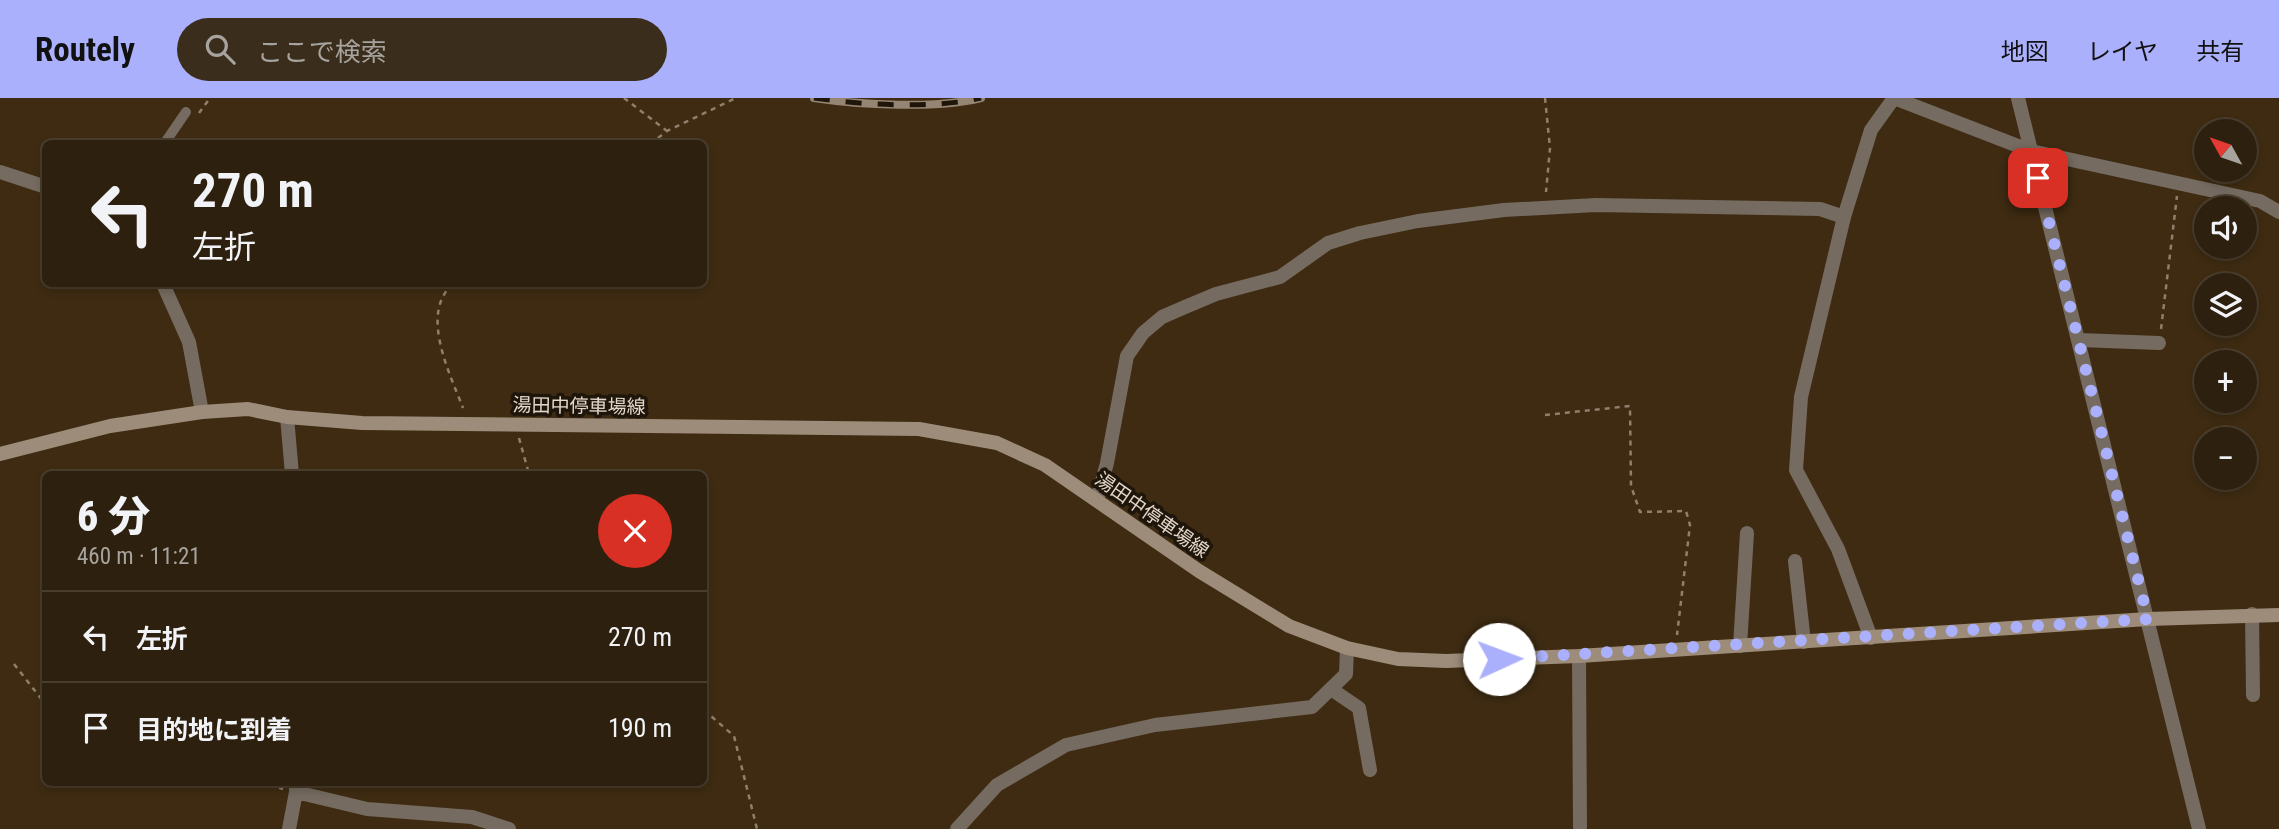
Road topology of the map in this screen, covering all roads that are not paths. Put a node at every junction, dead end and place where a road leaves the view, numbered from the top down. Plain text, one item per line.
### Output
1 (2018, 98) edge
2 (186, 112) dead end
3 (167, 140) edge
4 (2031, 151) junction
5 (0, 172) edge
6 (42, 186) edge
7 (2279, 212) edge
8 (1844, 217) junction
9 (164, 287) edge
10 (2079, 340) junction
11 (2159, 342) road end
12 (202, 412) junction
13 (287, 416) junction
14 (0, 454) edge
15 (292, 471) edge
16 (1097, 500) junction
17 (1747, 533) dead end
18 (1795, 561) dead end
19 (2252, 614) junction
20 (2279, 615) edge
21 (2148, 619) junction
22 (1871, 638) junction
23 (1804, 642) junction
24 (1740, 646) junction
25 (1347, 648) junction
26 (1579, 656) junction
27 (1331, 688) junction
28 (2253, 695) dead end
29 (1370, 769) dead end
30 (296, 787) edge
31 (289, 829) edge
32 (509, 829) edge
33 (957, 829) edge
34 (1580, 829) edge
35 (2199, 829) edge

1 - 4 street
2 - 3 lane
4 - 7 street
4 - 8 street
4 - 10 street
5 - 6 street
8 - 16 street
8 - 22 street
9 - 12 street
10 - 11 street
10 - 21 street
12 - 13 main road, 湯田中停車場線
12 - 14 main road, 湯田中停車場線
13 - 15 street
13 - 16 main road, 湯田中停車場線
16 - 25 main road, 湯田中停車場線
17 - 24 street
18 - 23 street
19 - 20 main road, 湯田中停車場線
19 - 21 main road, 湯田中停車場線
19 - 28 street
21 - 22 main road, 湯田中停車場線
21 - 35 street
22 - 23 main road, 湯田中停車場線
23 - 24 main road, 湯田中停車場線
24 - 26 main road, 湯田中停車場線
25 - 26 main road, 湯田中停車場線
25 - 27 street
26 - 34 street
27 - 29 street
27 - 33 street
30 - 31 street
30 - 32 street

